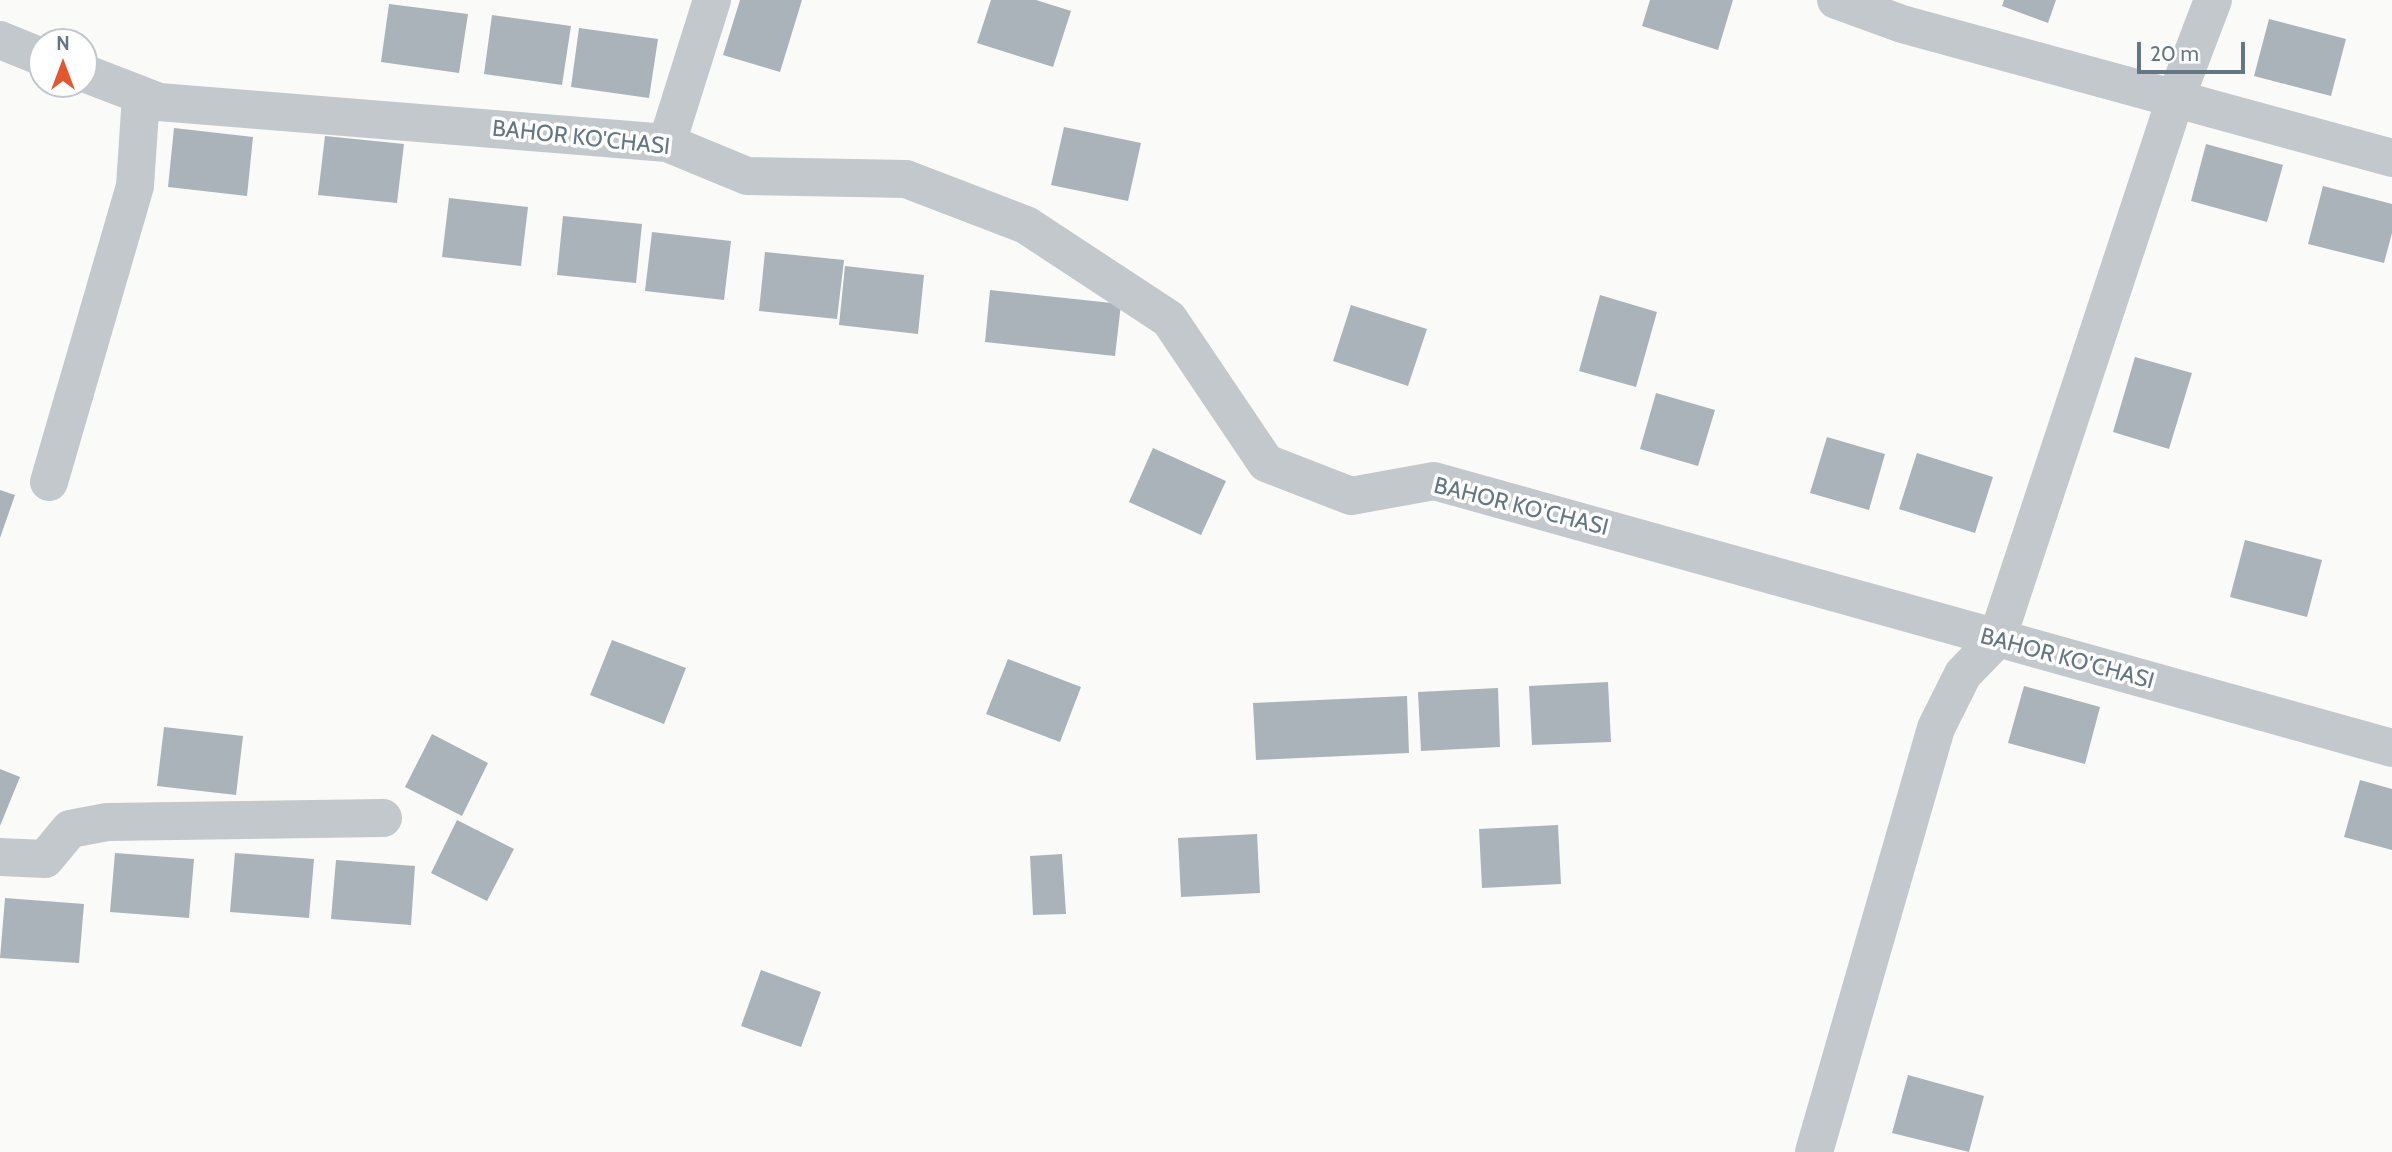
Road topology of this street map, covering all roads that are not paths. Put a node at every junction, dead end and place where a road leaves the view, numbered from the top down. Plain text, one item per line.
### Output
1 (712, 0) edge
2 (1836, 0) edge
3 (2213, 0) edge
4 (0, 40) edge
5 (28, 51) edge
6 (98, 79) edge
7 (141, 96) junction
8 (2175, 100) junction
9 (667, 142) junction
10 (2392, 158) edge
11 (49, 482) dead end
12 (1997, 639) junction
13 (2392, 748) edge
14 (383, 818) dead end
15 (0, 857) edge
16 (1821, 1150) edge

1 - 9 street
2 - 8 street
3 - 8 street
4 - 5 street
6 - 7 street, BAHOR KO'CHASI
7 - 9 street, BAHOR KO'CHASI
7 - 11 street
8 - 10 street
8 - 12 street
9 - 12 street, BAHOR KO'CHASI
12 - 13 street, BAHOR KO'CHASI
12 - 16 street
14 - 15 street

